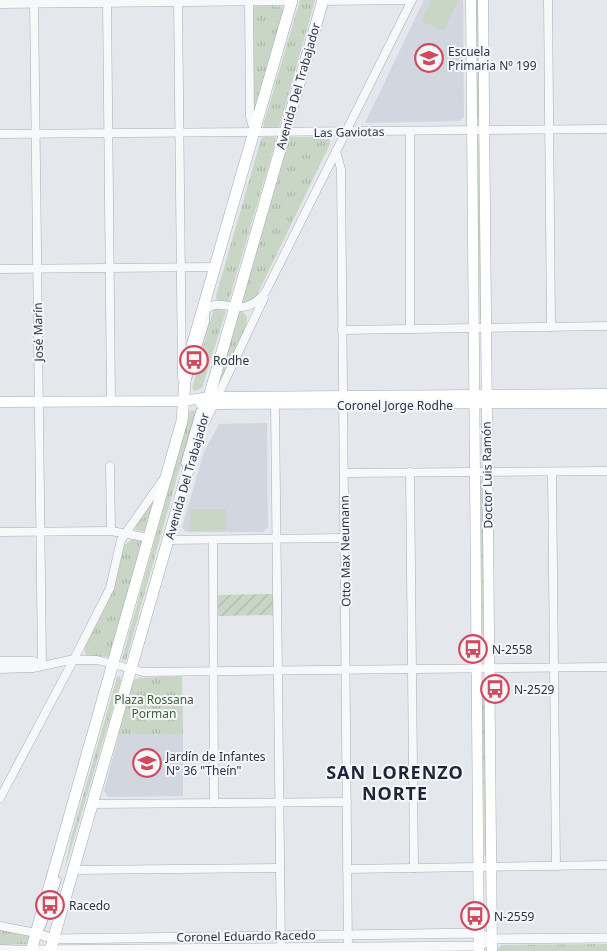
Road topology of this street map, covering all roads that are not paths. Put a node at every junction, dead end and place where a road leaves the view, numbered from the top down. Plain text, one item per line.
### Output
1 (411, 0) edge
2 (471, 0) edge
3 (482, 0) edge
4 (548, 0) edge
5 (107, 1) edge
6 (178, 1) edge
7 (248, 1) edge
8 (292, 1) edge
9 (323, 1) edge
10 (34, 2) edge
11 (0, 4) edge
12 (607, 129) edge
13 (472, 130) junction
14 (484, 130) junction
15 (549, 130) junction
16 (410, 131) junction
17 (255, 132) junction
18 (285, 132) junction
19 (345, 132) junction
20 (108, 133) junction
21 (179, 133) junction
22 (0, 134) edge
23 (36, 134) junction
24 (336, 151) junction
25 (215, 267) junction
26 (110, 268) junction
27 (180, 268) junction
28 (0, 269) edge
29 (38, 269) junction
30 (266, 291) junction
31 (238, 307) junction
32 (202, 315) junction
33 (607, 326) edge
34 (550, 327) junction
35 (474, 328) junction
36 (486, 328) junction
37 (410, 329) junction
38 (342, 330) junction
39 (247, 336) junction
40 (186, 384) junction
41 (607, 394) edge
42 (343, 400) junction
43 (474, 400) junction
44 (486, 400) junction
45 (111, 401) junction
46 (183, 401) junction
47 (213, 401) junction
48 (0, 402) edge
49 (39, 402) junction
50 (607, 403) edge
51 (275, 405) junction
52 (187, 464) joint
53 (110, 466) dead end
54 (607, 471) edge
55 (410, 472) junction
56 (475, 472) junction
57 (487, 472) junction
58 (552, 472) junction
59 (344, 473) junction
60 (166, 475) junction
61 (111, 531) junction
62 (0, 532) edge
63 (41, 532) junction
64 (126, 533) junction
65 (149, 538) junction
66 (344, 538) junction
67 (277, 539) junction
68 (168, 540) junction
69 (214, 540) junction
70 (74, 659) junction
71 (0, 661) edge
72 (114, 663) junction
73 (42, 665) junction
74 (607, 667) edge
75 (0, 668) edge
76 (477, 668) junction
77 (489, 668) junction
78 (554, 668) junction
79 (412, 669) junction
80 (131, 670) junction
81 (278, 670) junction
82 (346, 670) junction
83 (214, 671) junction
84 (0, 798) edge
85 (347, 802) junction
86 (214, 803) junction
87 (280, 803) junction
88 (92, 804) junction
89 (607, 865) edge
90 (556, 866) junction
91 (479, 867) junction
92 (491, 867) junction
93 (280, 868) junction
94 (414, 868) junction
95 (347, 869) junction
96 (74, 870) junction
97 (0, 926) edge
98 (40, 930) junction
99 (479, 933) junction
100 (348, 935) junction
101 (281, 936) junction
102 (607, 938) edge
103 (80, 939) junction
104 (491, 939) junction
105 (51, 947) edge
106 (479, 948) edge
107 (0, 949) edge
108 (281, 949) edge
109 (348, 949) edge
110 (31, 950) edge
111 (80, 950) edge
112 (492, 951) edge

1 - 9 street
1 - 19 street
2 - 13 main road, Doctor Luis Ramón
3 - 14 main road, Doctor Luis Ramón
4 - 15 street
5 - 6 street
5 - 10 street
5 - 20 street
6 - 7 street
6 - 21 street
7 - 8 street
7 - 17 street
8 - 17 main road, Avenida Del Trabajador
9 - 18 main road, Avenida Del Trabajador
10 - 11 street
10 - 23 street, José Marín
12 - 15 street, Las Gaviotas
13 - 14 street, Las Gaviotas
13 - 16 street, Las Gaviotas
13 - 35 main road, Doctor Luis Ramón
14 - 15 street, Las Gaviotas
14 - 36 main road, Doctor Luis Ramón
15 - 34 street
16 - 19 street, Las Gaviotas
16 - 37 street
17 - 18 street, Las Gaviotas
17 - 21 street, Las Gaviotas
17 - 25 main road, Avenida Del Trabajador
18 - 19 street, Las Gaviotas
18 - 31 main road, Avenida Del Trabajador
19 - 24 street
20 - 21 street, Las Gaviotas
20 - 23 street, Las Gaviotas
20 - 26 street
21 - 27 street
22 - 23 street, Las Gaviotas
23 - 29 street, José Marín
24 - 30 street
24 - 38 street, Otto Max Neumann
25 - 27 street
25 - 32 main road, Avenida Del Trabajador
26 - 27 street
26 - 29 street
26 - 45 street
27 - 40 street
28 - 29 street
29 - 49 street, José Marín
30 - 31 street
30 - 39 street
31 - 32 street
31 - 39 street
31 - 47 main road, Avenida Del Trabajador
32 - 40 main road, Avenida Del Trabajador
33 - 34 street
34 - 36 street
35 - 36 street
35 - 37 street
35 - 43 main road, Doctor Luis Ramón
36 - 44 main road, Doctor Luis Ramón
37 - 38 street
38 - 42 street, Otto Max Neumann
39 - 47 street
40 - 40 street
40 - 46 main road, Avenida Del Trabajador
41 - 44 main road, Coronel Jorge Rodhe
42 - 43 main road, Coronel Jorge Rodhe
42 - 47 main road, Coronel Jorge Rodhe
42 - 51 main road, Coronel Jorge Rodhe
42 - 59 street, Otto Max Neumann
43 - 44 main road, Coronel Jorge Rodhe
43 - 56 main road, Doctor Luis Ramón
44 - 50 main road, Coronel Jorge Rodhe
44 - 57 main road, Doctor Luis Ramón
45 - 46 main road, Coronel Jorge Rodhe
45 - 49 main road, Coronel Jorge Rodhe
46 - 47 main road, Coronel Jorge Rodhe
46 - 60 main road, Avenida Del Trabajador
47 - 51 main road, Coronel Jorge Rodhe
47 - 68 main road, Avenida Del Trabajador
48 - 49 main road, Coronel Jorge Rodhe
49 - 63 street, José Marín
51 - 67 street
52 - 52 street
53 - 61 street
54 - 58 street
55 - 56 street
55 - 59 street
55 - 79 street
56 - 57 street
56 - 76 main road, Doctor Luis Ramón
57 - 58 street
57 - 77 main road, Doctor Luis Ramón
58 - 78 street
59 - 66 street, Otto Max Neumann
60 - 64 street
60 - 65 main road, Avenida Del Trabajador
61 - 63 street
61 - 64 street
62 - 63 street
63 - 73 street, José Marín
64 - 65 street
64 - 70 street
65 - 72 main road, Avenida Del Trabajador
66 - 67 street
66 - 82 street, Otto Max Neumann
67 - 69 street
67 - 81 street
68 - 69 street
68 - 80 main road, Avenida Del Trabajador
69 - 83 street
70 - 72 street
70 - 73 street
70 - 84 street
71 - 73 street
72 - 80 street
72 - 98 main road, Avenida Del Trabajador
73 - 75 street
74 - 78 street
76 - 77 street
76 - 79 street
76 - 91 main road, Doctor Luis Ramón
77 - 78 street
77 - 92 main road, Doctor Luis Ramón
78 - 90 street
79 - 82 street
79 - 94 street
80 - 83 street
80 - 88 main road, Avenida Del Trabajador
81 - 82 street
81 - 83 street
81 - 87 street
82 - 85 street, Otto Max Neumann
83 - 86 street
85 - 87 street
85 - 95 street, Otto Max Neumann
86 - 87 street
86 - 88 street
87 - 93 street
88 - 96 main road, Avenida Del Trabajador
89 - 90 street
90 - 92 street
91 - 92 street
91 - 94 street
91 - 99 main road, Doctor Luis Ramón
92 - 104 main road, Doctor Luis Ramón
93 - 96 street
93 - 101 street
94 - 95 street
95 - 100 street, Otto Max Neumann
96 - 105 main road, Avenida Del Trabajador
97 - 98 street, Coronel Eduardo Racedo
98 - 98 street
98 - 105 street, Coronel Eduardo Racedo
98 - 110 main road, Avenida Del Trabajador
99 - 100 street, Coronel Eduardo Racedo
99 - 104 street, Coronel Eduardo Racedo
99 - 106 main road, Doctor Luis Ramón
100 - 101 street, Coronel Eduardo Racedo
100 - 109 street, Otto Max Neumann
101 - 103 street, Coronel Eduardo Racedo
101 - 108 street
102 - 104 street, Coronel Eduardo Racedo
103 - 105 street, Coronel Eduardo Racedo
103 - 111 street
104 - 106 street, Coronel Eduardo Racedo
104 - 112 main road, Doctor Luis Ramón
105 - 110 street, Coronel Eduardo Racedo
105 - 111 street, Coronel Eduardo Racedo
106 - 109 street, Coronel Eduardo Racedo
107 - 110 street, Coronel Eduardo Racedo
108 - 109 street, Coronel Eduardo Racedo
108 - 111 street, Coronel Eduardo Racedo

